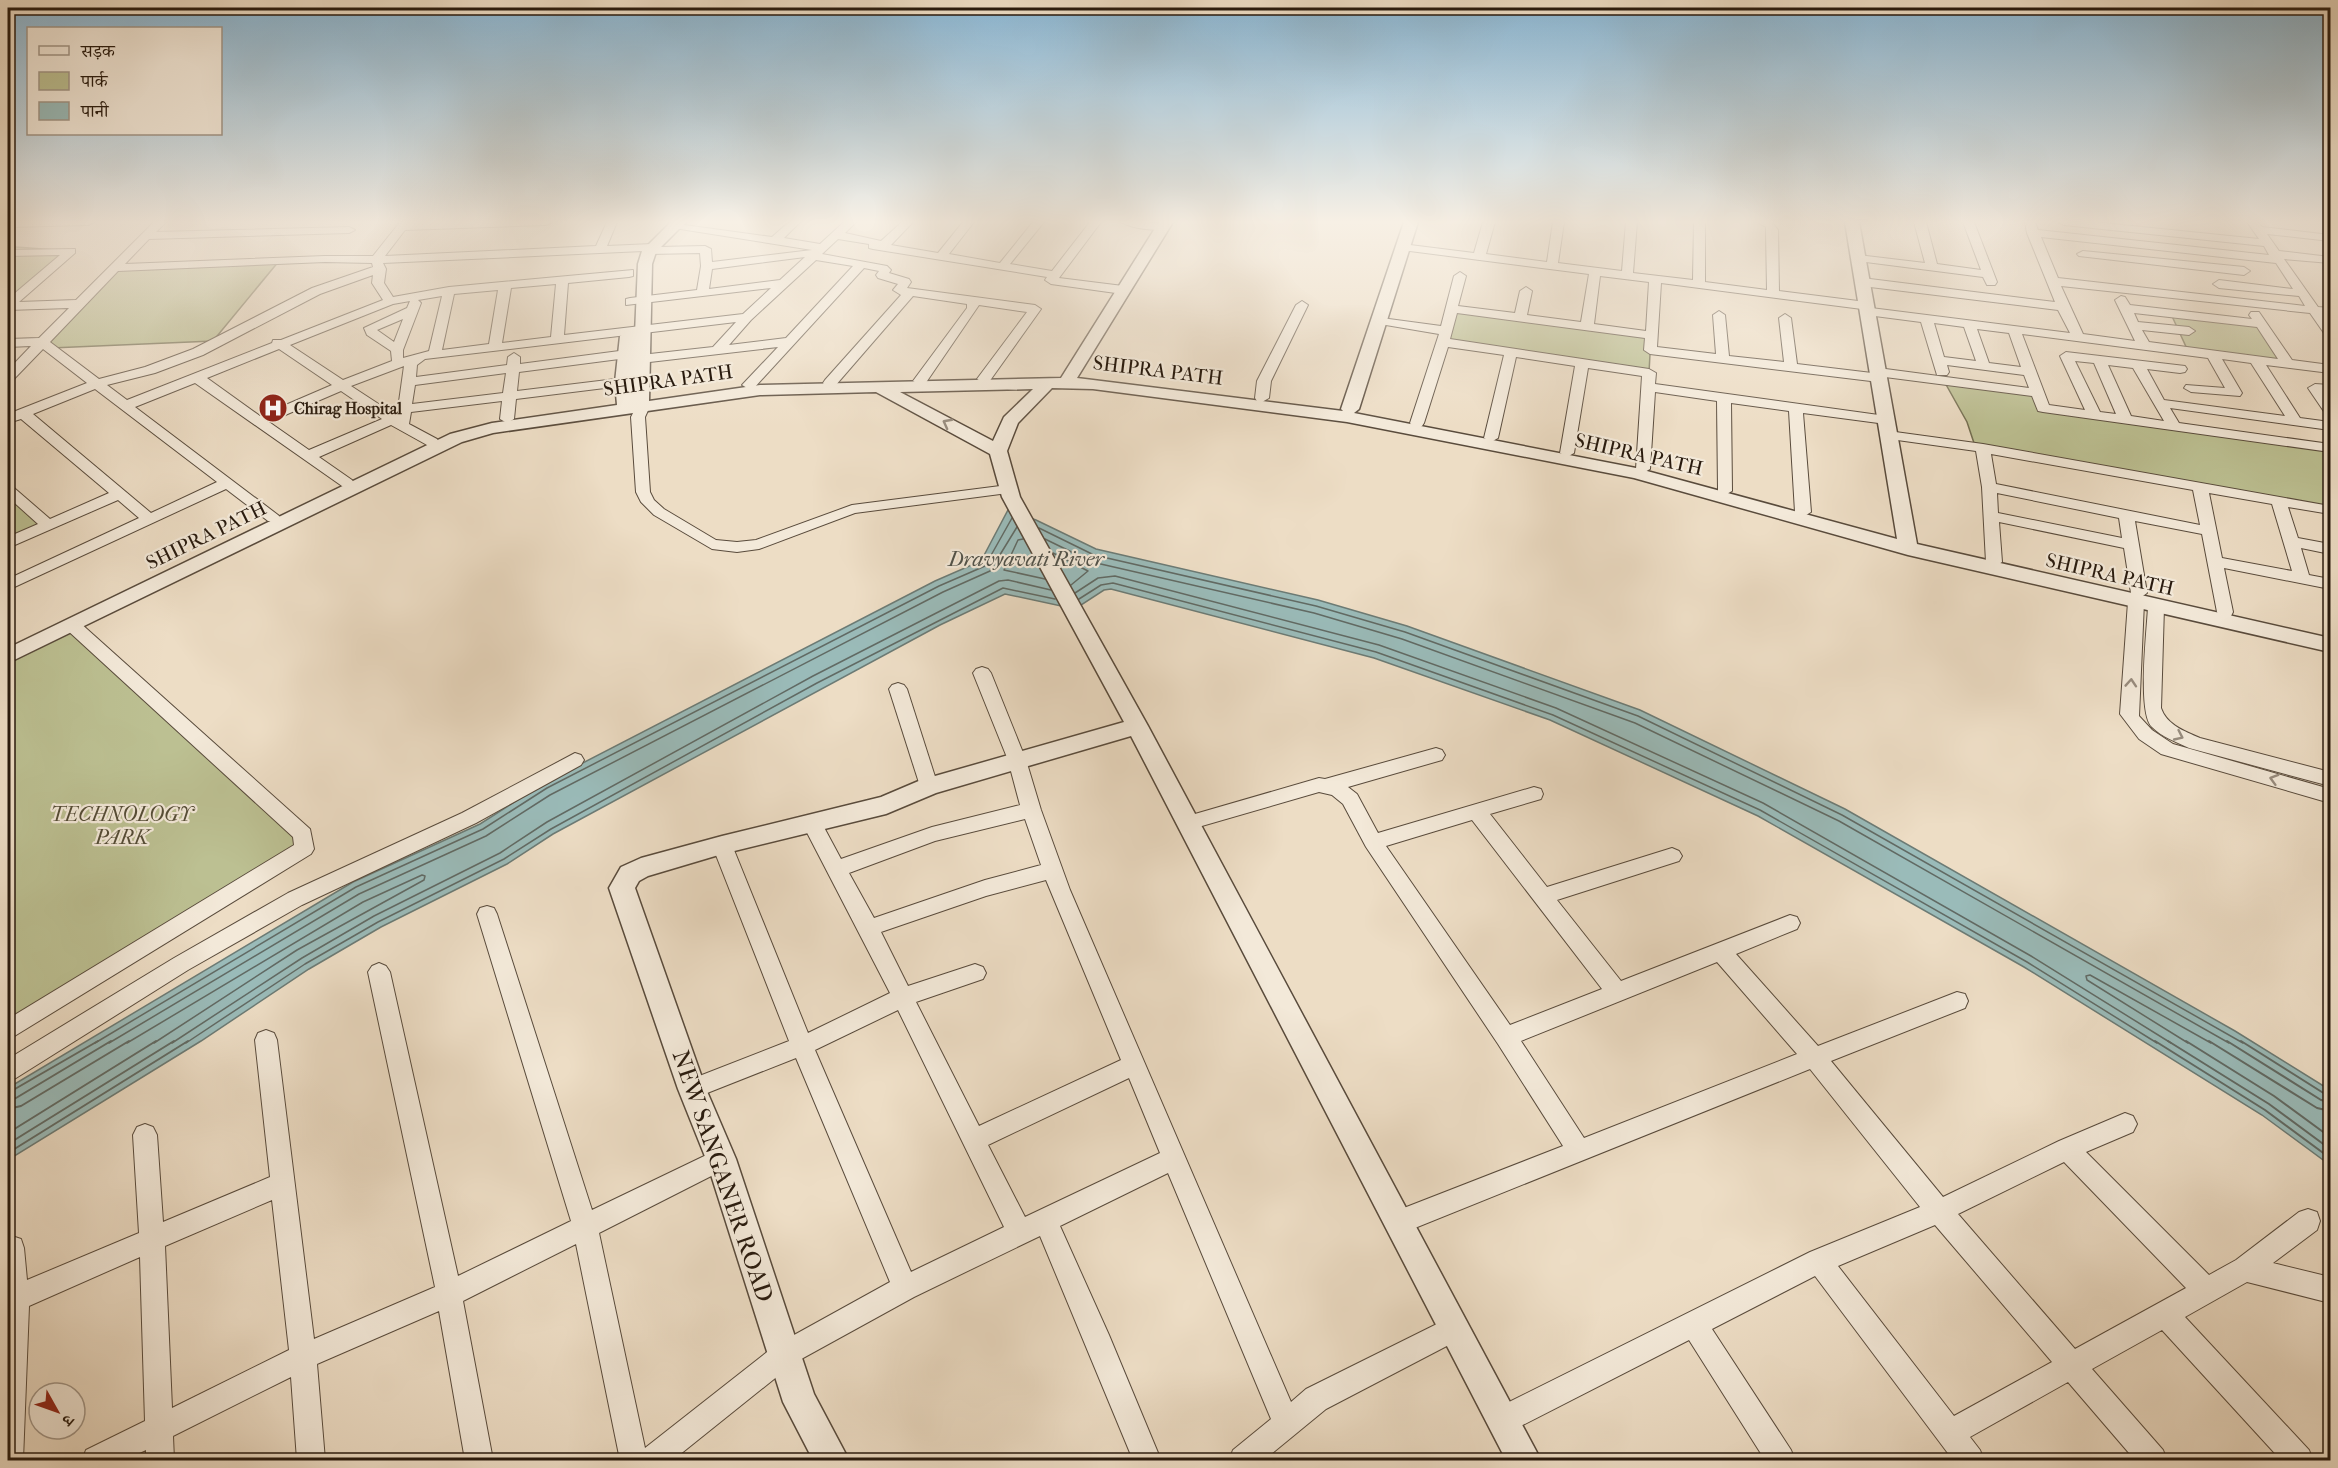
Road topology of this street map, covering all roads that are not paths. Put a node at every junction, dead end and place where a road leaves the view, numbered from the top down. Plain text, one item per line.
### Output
1 (1124, 290) edge
2 (26, 291) edge
3 (92, 291) edge
4 (317, 291) edge
5 (383, 291) edge
6 (449, 291) junction
7 (455, 291) edge
8 (504, 291) edge
9 (561, 291) edge
10 (634, 291) edge
11 (640, 291) edge
12 (722, 291) edge
13 (775, 291) edge
14 (838, 291) edge
15 (901, 291) edge
16 (1388, 291) edge
17 (1456, 291) edge
18 (1526, 291) dead end
19 (1593, 291) edge
20 (1654, 291) edge
21 (1744, 291) edge
22 (1773, 291) edge
23 (1864, 291) edge
24 (1926, 291) edge
25 (1994, 291) edge
26 (2056, 291) edge
27 (2116, 291) edge
28 (2196, 291) edge
29 (2283, 291) edge
30 (2300, 292) joint
31 (702, 293) joint
32 (909, 293) junction
33 (1773, 294) junction
34 (418, 296) junction
35 (1998, 300) junction
36 (390, 301) junction
37 (637, 301) junction
38 (973, 301) junction
39 (2247, 303) junction
40 (79, 304) junction
41 (1302, 305) dead end
42 (8, 306) edge
43 (2063, 307) junction
44 (1867, 308) junction
45 (2125, 308) junction
46 (1452, 309) junction
47 (413, 310) junction
48 (2314, 310) junction
49 (2331, 312) edge
50 (1719, 315) dead end
51 (747, 317) junction
52 (1520, 318) junction
53 (1785, 318) dead end
54 (1927, 319) junction
55 (1378, 320) junction
56 (1969, 324) junction
57 (2261, 324) junction
58 (2134, 325) junction
59 (1587, 327) junction
60 (636, 330) junction
61 (2014, 330) junction
62 (2189, 331) dead end
63 (2331, 333) edge
64 (1651, 335) junction
65 (1444, 337) junction
66 (2079, 338) junction
67 (557, 339) junction
68 (792, 341) junction
69 (42, 342) junction
70 (8, 343) edge
71 (515, 343) junction
72 (278, 344) junction
73 (495, 346) junction
74 (2144, 346) junction
75 (2169, 349) junction
76 (717, 350) junction
77 (1650, 350) junction
78 (1511, 352) junction
79 (435, 354) junction
80 (2212, 354) junction
81 (398, 356) junction
82 (634, 356) junction
83 (415, 359) junction
84 (1723, 359) junction
85 (1939, 360) junction
86 (2099, 360) junction
87 (2256, 360) junction
88 (1582, 363) junction
89 (2138, 364) junction
90 (2288, 364) junction
91 (1984, 366) junction
92 (1791, 367) junction
93 (512, 369) junction
94 (2180, 369) junction
95 (2331, 369) edge
96 (2030, 372) junction
97 (1878, 375) junction
98 (8, 377) edge
99 (196, 377) junction
100 (984, 379) junction
101 (1648, 380) junction
102 (920, 381) junction
103 (1061, 381) junction
104 (1944, 381) junction
105 (407, 382) junction
106 (624, 382) junction
107 (830, 383) junction
108 (96, 384) junction
109 (749, 385) junction
110 (341, 386) junction
111 (880, 387) junction
112 (2191, 388) junction
113 (2331, 389) edge
114 (2038, 393) junction
115 (509, 396) junction
116 (1262, 398) junction
117 (1724, 398) junction
118 (2159, 403) junction
119 (125, 406) junction
120 (634, 406) junction
121 (1796, 408) junction
122 (404, 409) junction
123 (1350, 409) junction
124 (2204, 409) junction
125 (2331, 410) edge
126 (23, 413) junction
127 (2094, 414) junction
128 (8, 419) edge
129 (507, 419) junction
130 (2125, 419) junction
131 (260, 421) junction
132 (2295, 421) junction
133 (397, 422) junction
134 (1417, 423) junction
135 (2174, 425) junction
136 (2331, 426) edge
137 (1887, 427) junction
138 (1491, 438) junction
139 (432, 442) junction
140 (1983, 448) junction
141 (2331, 448) edge
142 (998, 451) junction
143 (1567, 453) junction
144 (309, 456) junction
145 (1643, 469) junction
146 (228, 483) junction
147 (346, 483) junction
148 (2200, 486) junction
149 (1989, 487) junction
150 (8, 490) edge
151 (1725, 491) junction
152 (1010, 493) junction
153 (120, 494) junction
154 (2278, 501) junction
155 (2331, 510) edge
156 (1803, 512) junction
157 (2126, 513) junction
158 (1991, 516) junction
159 (273, 518) junction
160 (149, 519) junction
161 (48, 525) junction
162 (2208, 531) junction
163 (2290, 541) junction
164 (8, 543) edge
165 (1907, 544) junction
166 (2131, 545) junction
167 (2331, 549) edge
168 (2214, 561) junction
169 (1994, 562) junction
170 (2302, 579) junction
171 (2331, 584) edge
172 (8, 585) edge
173 (2138, 598) junction
174 (2156, 607) junction
175 (2225, 612) junction
176 (72, 625) junction
177 (2331, 635) edge
178 (8, 644) edge
179 (2331, 645) edge
180 (8, 656) edge
181 (982, 673) dead end
182 (898, 690) dead end
183 (1137, 726) junction
184 (1436, 755) dead end
185 (575, 760) dead end
186 (1017, 760) junction
187 (2331, 779) edge
188 (929, 786) junction
189 (1326, 786) junction
190 (1534, 794) dead end
191 (2331, 795) edge
192 (1031, 810) junction
193 (1477, 812) junction
194 (1188, 823) junction
195 (813, 824) junction
196 (1373, 842) junction
197 (722, 845) junction
198 (1672, 856) dead end
199 (837, 869) junction
200 (1053, 870) junction
201 (1544, 896) junction
202 (487, 914) dead end
203 (1790, 923) dead end
204 (869, 928) junction
205 (1721, 952) junction
206 (379, 972) dead end
207 (975, 973) dead end
208 (1618, 993) junction
209 (903, 997) junction
210 (1957, 1001) dead end
211 (8, 1030) edge
212 (1506, 1037) junction
213 (266, 1040) dead end
214 (802, 1046) junction
215 (1814, 1057) junction
216 (1134, 1065) junction
217 (8, 1071) edge
218 (692, 1089) junction
219 (2125, 1124) dead end
220 (145, 1135) dead end
221 (974, 1140) junction
222 (2067, 1149) junction
223 (1580, 1152) junction
224 (1173, 1158) junction
225 (721, 1159) junction
226 (281, 1184) junction
227 (1939, 1211) junction
228 (1045, 1219) junction
229 (2308, 1221) dead end
230 (1400, 1222) junction
231 (585, 1227) junction
232 (1019, 1232) junction
233 (152, 1240) junction
234 (12, 1248) dead end
235 (1819, 1261) junction
236 (2246, 1269) junction
237 (905, 1288) junction
238 (2331, 1290) edge
239 (2207, 1291) junction
240 (450, 1294) junction
241 (16, 1298) junction
242 (2166, 1314) junction
243 (1694, 1325) junction
244 (1455, 1328) junction
245 (785, 1354) junction
246 (303, 1357) junction
247 (2070, 1367) junction
248 (1503, 1420) junction
249 (1286, 1422) junction
250 (160, 1427) junction
251 (1950, 1433) junction
252 (9, 1461) edge
253 (96, 1461) edge
254 (160, 1461) edge
255 (311, 1461) edge
256 (479, 1461) edge
257 (634, 1461) edge
258 (652, 1461) edge
259 (832, 1461) edge
260 (1147, 1461) edge
261 (1243, 1461) edge
262 (1524, 1461) edge
263 (1781, 1461) edge
264 (1970, 1461) edge
265 (2153, 1461) edge
266 (2299, 1461) edge

1 - 103 street
2 - 42 street
3 - 40 street
4 - 108 street
5 - 36 street
6 - 7 street
6 - 34 street
6 - 79 street
8 - 73 street
9 - 67 street
10 - 37 street
11 - 37 street
12 - 31 street
13 - 51 street
14 - 68 street
15 - 32 street
16 - 55 street
17 - 46 street
18 - 52 street
19 - 59 street
20 - 64 street
21 - 33 street
22 - 33 street
23 - 44 street
24 - 35 street
25 - 35 street
26 - 43 street
27 - 45 street
28 - 39 street
29 - 30 street
30 - 48 street
31 - 37 street
32 - 38 street
32 - 107 street
33 - 44 street
34 - 36 street
34 - 47 street
35 - 43 street
36 - 72 street
37 - 60 street
38 - 100 street
38 - 102 street
39 - 48 street
39 - 57 street
40 - 42 street
40 - 69 street
41 - 116 street
43 - 66 street
44 - 54 street
44 - 97 street
45 - 57 street
45 - 58 street
46 - 52 street
46 - 65 street
47 - 81 street
47 - 81 street
48 - 49 street
48 - 63 street
50 - 84 street
51 - 60 street
51 - 76 street
52 - 59 street
53 - 92 street
54 - 56 street
54 - 85 street
55 - 65 street
55 - 123 street
56 - 61 street
56 - 91 street
57 - 90 street
58 - 62 street
58 - 74 street
59 - 64 street
60 - 67 street
60 - 82 street
61 - 66 street
61 - 96 street
64 - 77 street
65 - 78 street
65 - 134 street
66 - 74 street
67 - 71 street
68 - 76 street
68 - 109 street
69 - 70 street
69 - 98 street
69 - 108 street
71 - 73 street
71 - 93 street
72 - 99 street
72 - 110 street
73 - 79 street
74 - 75 street
75 - 80 street
75 - 94 street
76 - 82 street
77 - 84 street
77 - 101 street
78 - 88 street
78 - 138 street
79 - 83 street
80 - 87 street
80 - 112 street
81 - 83 street
81 - 110 street
82 - 93 street
82 - 106 street
82 - 120 street
83 - 105 street
84 - 92 street
85 - 91 street
85 - 104 street
86 - 89 street
86 - 127 street
86 - 130 street
87 - 90 street
87 - 132 street
88 - 101 street
88 - 143 street
89 - 94 street
89 - 118 street
90 - 95 street
91 - 96 street
92 - 97 street
93 - 105 street
93 - 115 street
94 - 112 street
96 - 114 street
97 - 104 street
97 - 137 street
99 - 119 street
99 - 131 street
100 - 102 street, SHIPRA PATH
100 - 103 street, SHIPRA PATH
101 - 117 street
101 - 145 street
102 - 107 street, SHIPRA PATH
103 - 111 street, SHIPRA PATH
103 - 116 street, SHIPRA PATH
103 - 142 street
103 - 165 street, SHIPRA PATH
104 - 114 street
105 - 122 street
106 - 115 street
106 - 120 street
107 - 109 street, SHIPRA PATH
108 - 119 street
108 - 126 street
109 - 120 street, SHIPRA PATH
110 - 131 street
110 - 133 street
111 - 120 street, SHIPRA PATH
142 -> 111 street
112 - 124 street
113 - 125 street
114 - 127 street
115 - 122 street
115 - 129 street
116 - 123 street, SHIPRA PATH
117 - 121 street
117 - 151 street
118 - 124 street
118 - 135 street
119 - 146 street
120 - 129 street, SHIPRA PATH
120 - 152 street
120 - 176 street, SHIPRA PATH
121 - 137 street
121 - 156 street
122 - 133 street
123 - 134 street, SHIPRA PATH
124 - 132 street
126 - 128 street
126 - 153 street
127 - 130 street
129 - 139 street, SHIPRA PATH
130 - 135 street
131 - 144 street
132 - 136 street
133 - 139 street
133 - 144 street
134 - 138 street, SHIPRA PATH
135 - 141 street
137 - 140 street
137 - 165 street
138 - 143 street, SHIPRA PATH
139 - 147 street, SHIPRA PATH
140 - 148 street
140 - 149 street
142 - 152 street
143 - 145 street, SHIPRA PATH
144 - 147 street
145 - 151 street, SHIPRA PATH
146 - 159 street
146 - 160 street
147 - 159 street, SHIPRA PATH
148 - 154 street
148 - 162 street
149 - 157 street
149 - 158 street
150 - 161 street
151 - 156 street, SHIPRA PATH
152 - 183 street
153 - 160 street
153 - 161 street
154 - 155 street
154 - 163 street
156 - 165 street, SHIPRA PATH
157 - 162 street
157 - 166 street
158 - 166 street
158 - 169 street
159 - 178 street, SHIPRA PATH
160 - 172 street
161 - 164 street
162 - 168 street
163 - 167 street
163 - 170 street
165 - 169 street, SHIPRA PATH
165 - 173 street, SHIPRA PATH
166 - 173 street
168 - 170 street
168 - 175 street
169 - 173 street, SHIPRA PATH
170 - 171 street
173 - 174 street, SHIPRA PATH
173 - 175 street, SHIPRA PATH
191 -> 173 street
174 - 179 street, SHIPRA PATH
174 -> 187 street
175 - 177 street, SHIPRA PATH
176 - 180 street, SHIPRA PATH
176 - 211 street
181 - 186 street
182 - 188 street
183 - 186 street
183 - 194 street
184 - 189 street
185 - 217 street
186 - 188 street
186 - 192 street
188 - 195 street
189 - 194 street
189 - 196 street
190 - 193 street
192 - 199 street
192 - 200 street
193 - 196 street
193 - 201 street
194 - 230 street
195 - 197 street
195 - 199 street
196 - 212 street
197 - 214 street
197 - 218 street, NEW SANGANER ROAD
198 - 201 street
199 - 204 street
200 - 204 street
200 - 216 street
201 - 208 street
202 - 231 street
203 - 205 street
204 - 209 street
205 - 208 street
205 - 215 street
206 - 240 street
207 - 209 street
208 - 212 street
209 - 214 street
209 - 221 street
210 - 215 street
212 - 223 street
213 - 226 street
214 - 218 street
214 - 237 street
215 - 223 street
215 - 227 street
216 - 221 street
216 - 224 street
218 - 225 street, NEW SANGANER ROAD
219 - 222 street
220 - 233 street
221 - 232 street
222 - 227 street
222 - 239 street
223 - 230 street
224 - 228 street
224 - 249 street
225 - 231 street
225 - 245 street, NEW SANGANER ROAD
226 - 233 street
226 - 246 street
227 - 235 street
227 - 247 street
228 - 232 street
228 - 260 street
229 - 236 street
230 - 244 street
231 - 240 street
231 - 257 street
232 - 237 street
233 - 241 street
233 - 250 street
234 - 241 street
235 - 243 street
235 - 251 street
236 - 238 street
236 - 239 street
237 - 245 street
239 - 242 street
240 - 246 street
240 - 256 street
241 - 252 street
242 - 247 street
242 - 266 street
243 - 248 street
243 - 263 street
244 - 248 street
244 - 249 street
245 - 258 street
245 - 259 street, NEW SANGANER ROAD
246 - 250 street
246 - 255 street
247 - 251 street
247 - 265 street
248 - 262 street
249 - 261 street
250 - 253 street
250 - 254 street
251 - 264 street

